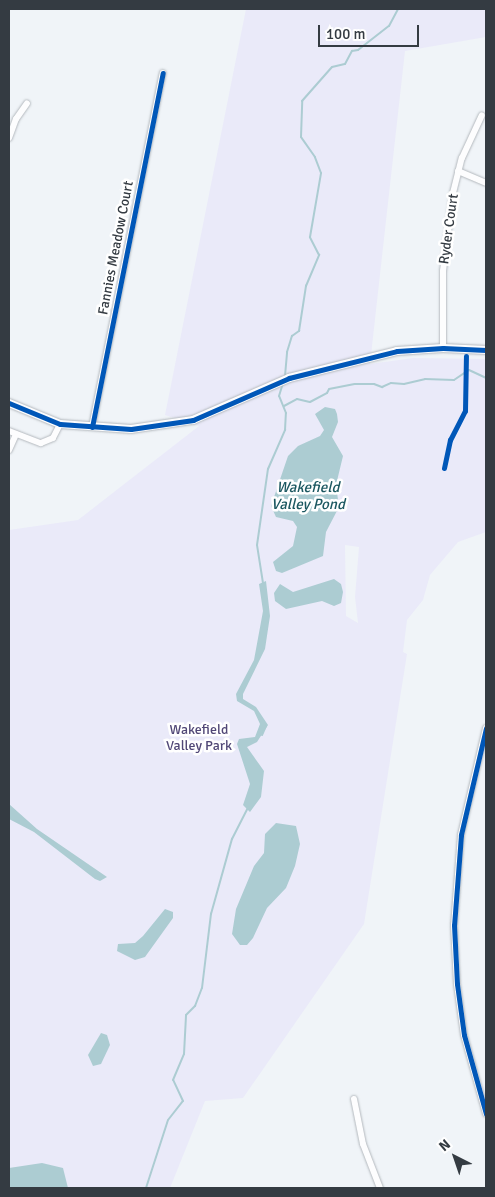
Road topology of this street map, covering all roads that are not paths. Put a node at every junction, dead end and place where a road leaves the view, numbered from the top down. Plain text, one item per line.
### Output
1 (163, 74) dead end
2 (27, 103) dead end
3 (482, 115) dead end
4 (9, 138) edge
5 (458, 171) junction
6 (486, 183) edge
7 (443, 348) junction
8 (486, 350) edge
9 (9, 403) edge
10 (60, 424) junction
11 (92, 427) junction
12 (9, 431) edge
13 (16, 434) junction
14 (10, 450) edge
15 (486, 728) edge
16 (354, 1099) dead end
17 (486, 1114) edge
18 (380, 1188) edge

1 - 11 street, Fannies Meadow Court
2 - 4 street
3 - 5 street, Ryder Court
5 - 6 street
5 - 7 street, Ryder Court
7 - 8 street
7 - 11 street
9 - 10 street
10 - 11 street
10 - 13 street
12 - 13 street
13 - 14 street
15 - 17 street
16 - 18 street

